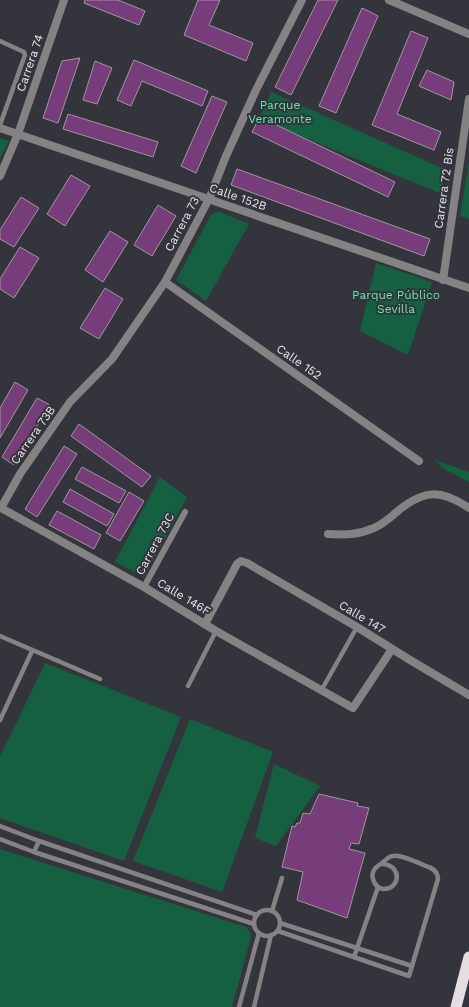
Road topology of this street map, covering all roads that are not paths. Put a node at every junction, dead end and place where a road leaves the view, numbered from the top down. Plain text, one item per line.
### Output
1 (64, 0) edge
2 (302, 0) edge
3 (389, 0) edge
4 (469, 34) edge
5 (0, 41) edge
6 (469, 99) edge
7 (0, 127) edge
8 (18, 134) junction
9 (0, 176) edge
10 (208, 199) junction
11 (443, 280) junction
12 (165, 282) junction
13 (469, 288) edge
14 (92, 380) joint
15 (419, 461) dead end
16 (1, 508) edge
17 (469, 508) edge
18 (185, 512) dead end
19 (328, 534) dead end
20 (144, 587) junction
21 (205, 624) junction
22 (357, 627) junction
23 (216, 631) junction
24 (0, 636) edge
25 (392, 649) junction
26 (32, 651) junction
27 (100, 679) dead end
28 (188, 686) dead end
29 (321, 691) junction
30 (469, 695) edge
31 (0, 720) edge
32 (0, 826) edge
33 (0, 839) edge
34 (38, 841) junction
35 (34, 852) junction
36 (382, 864) junction
37 (127, 871) junction
38 (282, 878) dead end
39 (123, 881) junction
40 (378, 887) junction
41 (272, 911) junction
42 (257, 915) junction
43 (280, 923) junction
44 (254, 924) junction
45 (278, 931) junction
46 (259, 933) junction
47 (271, 935) junction
48 (357, 948) junction
49 (354, 957) junction
50 (469, 957) edge
51 (412, 966) junction
52 (239, 1007) edge
53 (254, 1007) edge
54 (456, 1007) edge

1 - 8 street, Carrera 74
2 - 10 street, Carrera 73
3 - 4 street
5 - 7 lane
6 - 11 street, Carrera 72 Bis
7 - 8 street, Calle 152B
8 - 9 street, Carrera 74
8 - 10 street, Calle 152B
10 - 11 street, Calle 152B
10 - 12 street, Carrera 73
11 - 13 street, Calle 152B
12 - 14 street, Carrera 73
12 - 15 street, Calle 152
14 - 16 street, Carrera 73B
16 - 20 street, Calle 146F
17 - 19 street
18 - 20 street, Carrera 73C
20 - 21 street, Calle 146F
21 - 22 street, Calle 147
21 - 23 street, Calle 146F
22 - 25 street, Calle 147
22 - 29 lane
23 - 28 lane
23 - 29 street, Calle 146F
24 - 26 lane
25 - 29 street, Calle 146F
25 - 30 street, Calle 147
26 - 27 lane
26 - 31 lane
32 - 34 lane
33 - 35 lane
34 - 35 lane
34 - 37 lane
35 - 39 lane
36 - 40 lane
36 - 40 lane
36 - 51 lane
37 - 39 lane
37 - 42 lane
38 - 41 lane
39 - 44 lane
40 - 48 lane
41 - 42 lane
41 - 43 lane
42 - 44 lane
43 - 45 lane
43 - 48 lane
44 - 46 lane
45 - 47 lane
45 - 49 lane
46 - 47 lane
46 - 52 lane
47 - 53 lane
48 - 49 lane
48 - 51 lane
49 - 51 lane
50 - 54 highway

